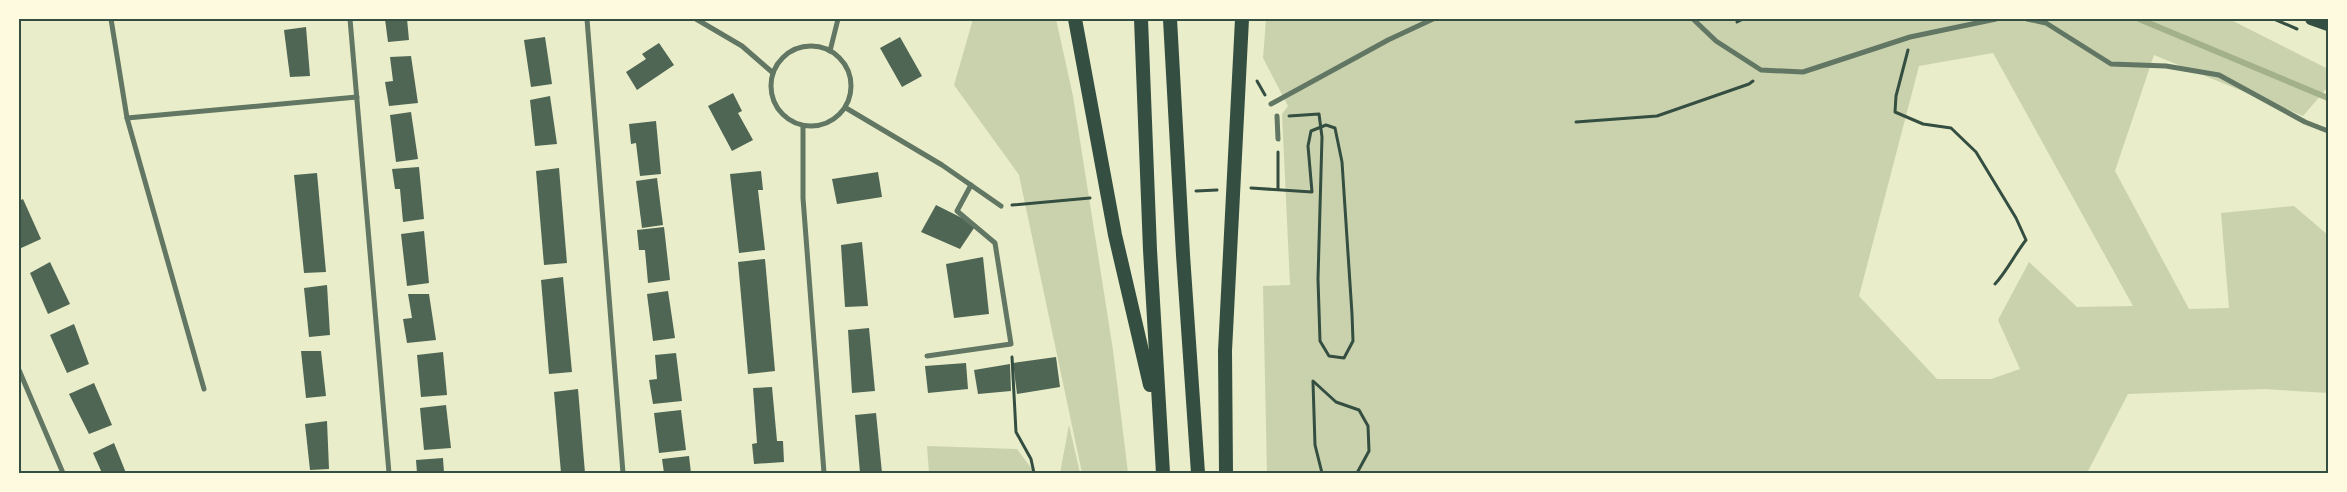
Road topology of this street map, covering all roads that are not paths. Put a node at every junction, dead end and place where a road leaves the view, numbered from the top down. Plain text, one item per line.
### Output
1 (112, 19) edge
2 (350, 19) edge
3 (587, 19) edge
4 (696, 19) edge
5 (838, 19) edge
6 (1075, 19) edge
7 (1141, 19) edge
8 (1170, 19) edge
9 (1242, 19) edge
10 (1433, 19) edge
11 (1693, 19) edge
12 (1996, 19) edge
13 (2027, 19) edge
14 (2311, 19) edge
15 (2328, 26) edge
16 (830, 50) junction
17 (773, 73) junction
18 (356, 98) junction
19 (1271, 104) dead end
20 (846, 108) junction
21 (1277, 116) road end
22 (127, 118) junction
23 (803, 126) junction
24 (2328, 131) edge
25 (1278, 139) road end
26 (971, 185) junction
27 (1001, 206) dead end
28 (927, 356) dead end
29 (19, 370) edge
30 (21, 383) edge
31 (204, 389) dead end
32 (1159, 420) junction
33 (63, 473) edge
34 (389, 473) edge
35 (623, 473) edge
36 (824, 473) edge
37 (1164, 473) edge
38 (1198, 473) edge
39 (1226, 473) edge

1 - 22 street
2 - 18 street
3 - 35 street
4 - 17 street
5 - 16 street
6 - 32 highway
7 - 32 highway
8 - 38 highway
9 - 39 highway
10 - 19 street
11 - 12 street
13 - 24 street
14 - 15 main road
16 - 17 street
16 - 20 street
17 - 23 street
18 - 22 street
18 - 34 street
20 - 23 street
20 - 26 street
21 - 25 street
22 - 31 street
23 - 36 street
26 - 27 street
26 - 28 street
29 - 30 street
30 - 33 street
32 - 37 highway

